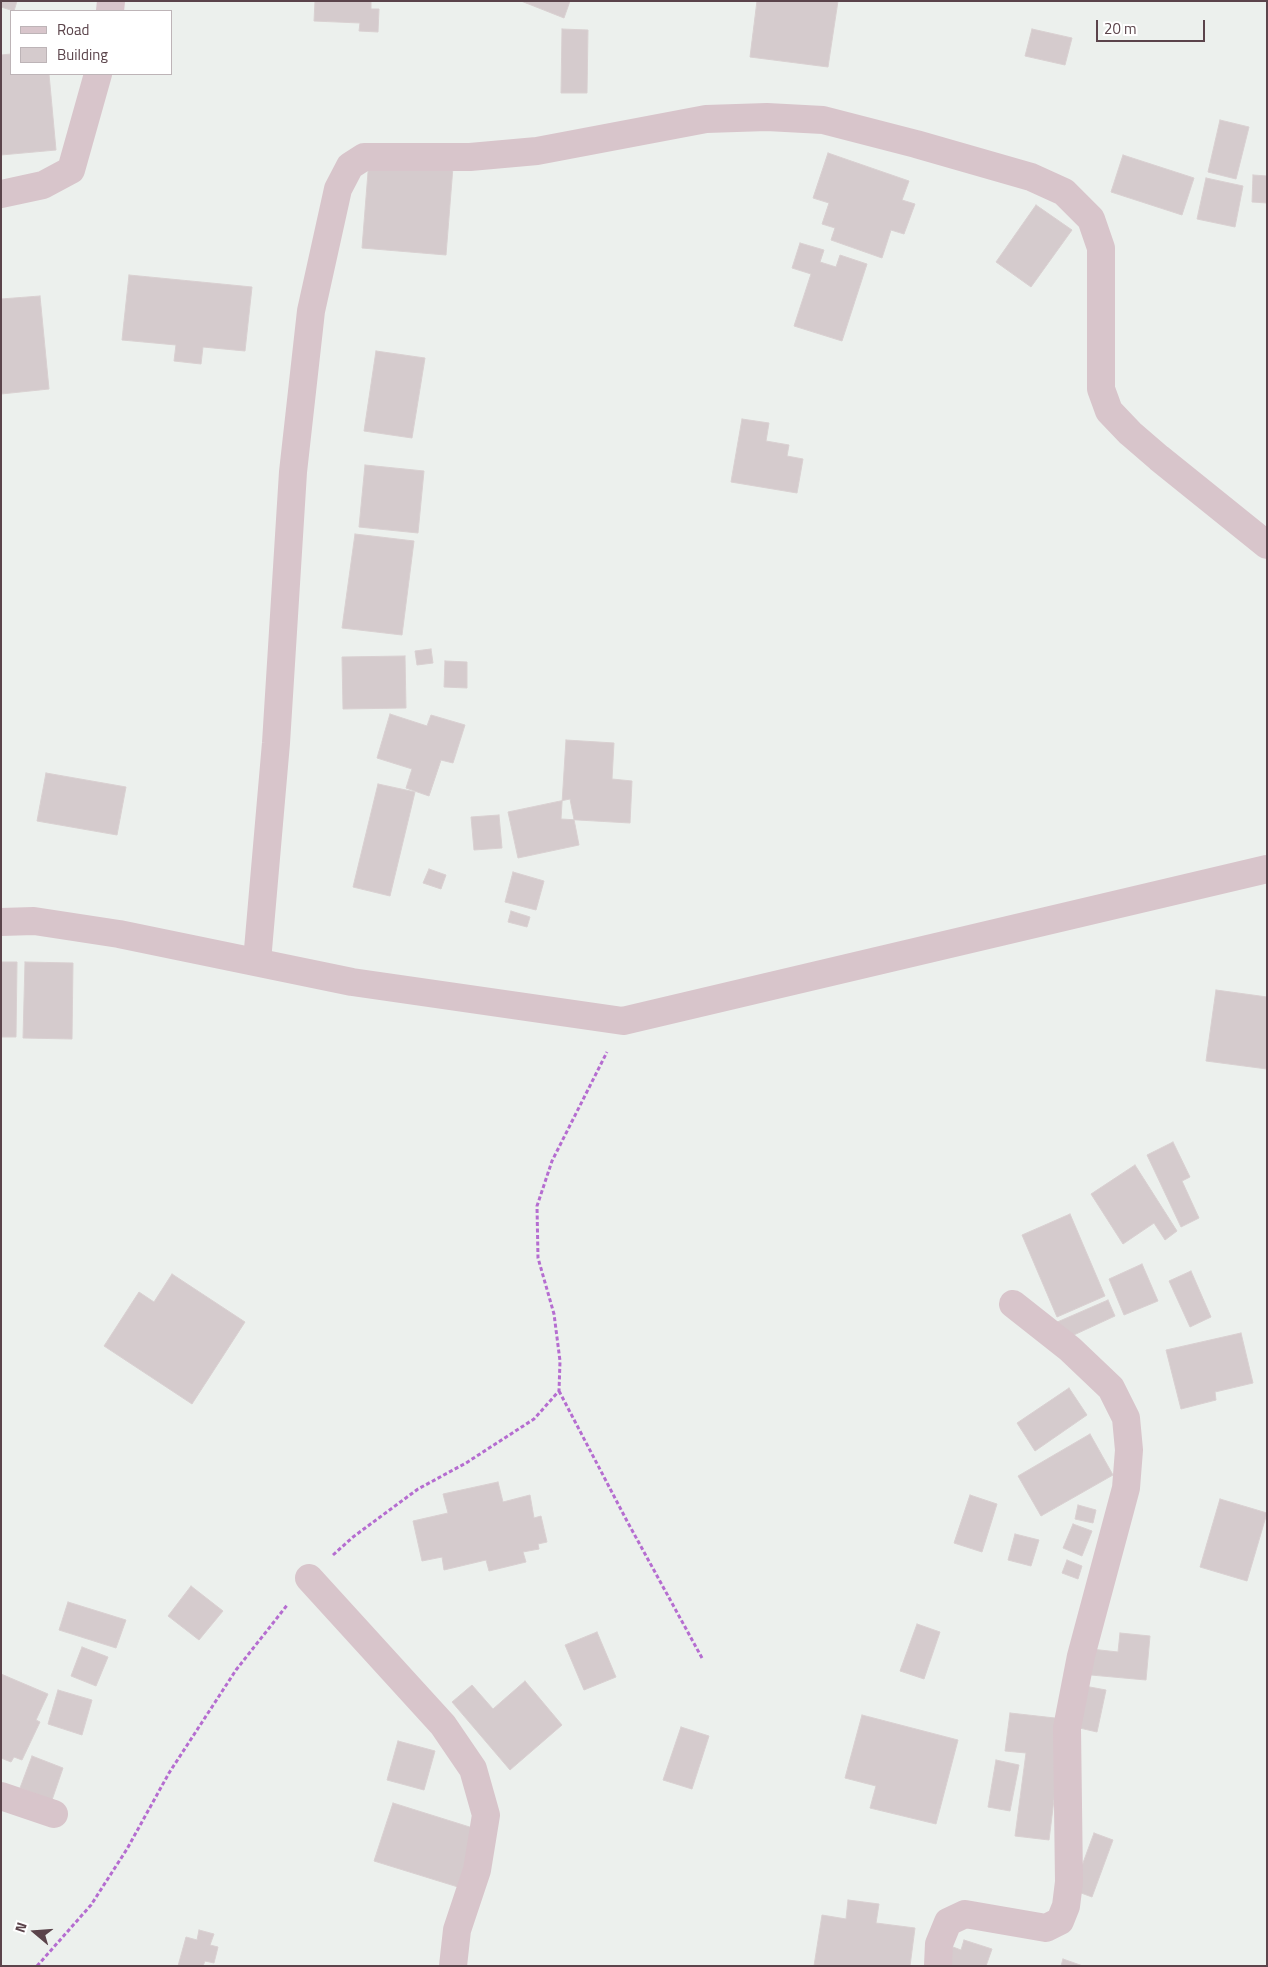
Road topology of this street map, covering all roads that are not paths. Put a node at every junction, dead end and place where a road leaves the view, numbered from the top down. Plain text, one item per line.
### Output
1 (98, 75) edge
2 (1, 194) edge
3 (1267, 545) edge
4 (1267, 869) edge
5 (1, 922) edge
6 (257, 961) junction
7 (1013, 1304) dead end
8 (309, 1578) road end
9 (1, 1796) edge
10 (54, 1814) dead end
11 (453, 1966) edge
12 (938, 1966) edge

1 - 2 street
3 - 6 street
4 - 6 street
5 - 6 street
7 - 12 street
8 - 11 street
9 - 10 street

